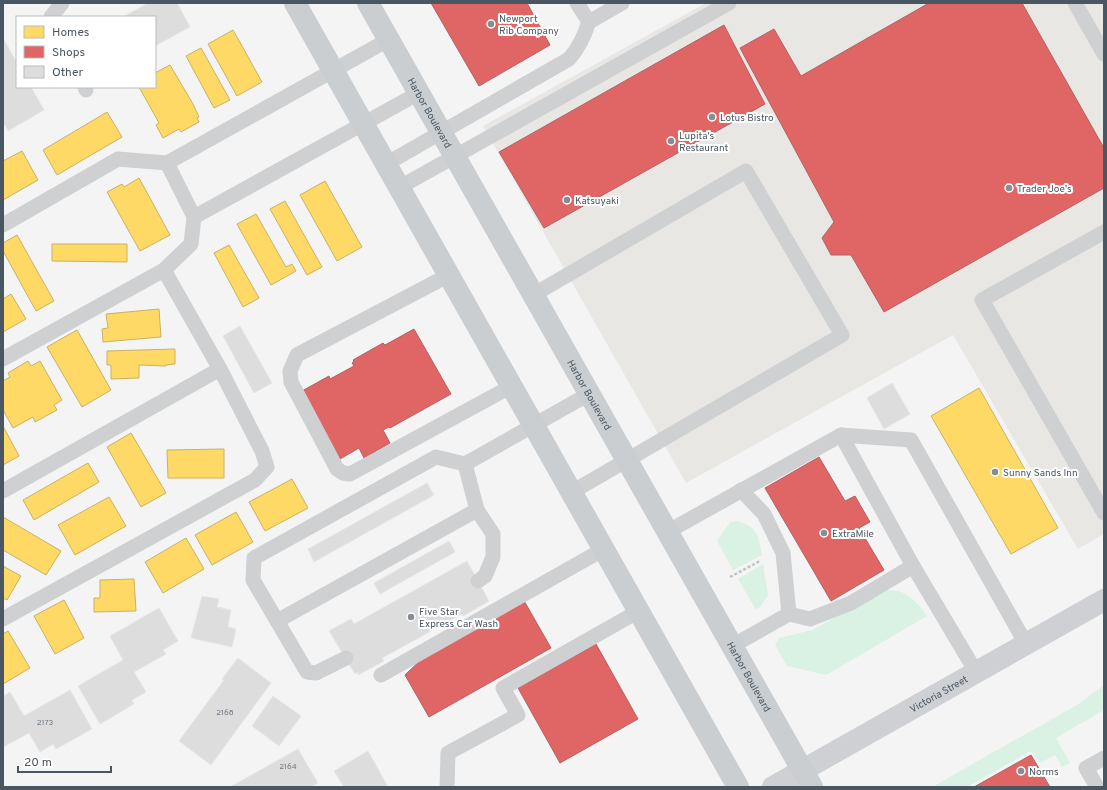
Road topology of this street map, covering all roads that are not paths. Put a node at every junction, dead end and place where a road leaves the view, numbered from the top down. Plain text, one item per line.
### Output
1 (62, 3) edge
2 (295, 3) edge
3 (368, 3) edge
4 (578, 3) edge
5 (622, 3) edge
6 (730, 3) edge
7 (1075, 3) edge
8 (52, 16) edge
9 (589, 22) junction
10 (388, 40) junction
11 (1104, 54) edge
12 (333, 70) junction
13 (418, 93) junction
14 (363, 123) junction
15 (441, 132) junction
16 (455, 157) junction
17 (167, 163) junction
18 (386, 164) junction
19 (400, 187) junction
20 (194, 217) junction
21 (3, 225) edge
22 (1104, 232) edge
23 (164, 270) junction
24 (449, 275) junction
25 (533, 295) junction
26 (3, 359) edge
27 (220, 369) junction
28 (512, 386) junction
29 (589, 394) junction
30 (534, 425) junction
31 (841, 435) junction
32 (627, 460) junction
33 (465, 464) junction
34 (741, 490) junction
35 (3, 491) edge
36 (572, 492) junction
37 (1102, 506) edge
38 (477, 510) junction
39 (667, 532) junction
40 (604, 549) junction
41 (913, 566) junction
42 (478, 581) dead end
43 (1104, 600) edge
44 (639, 611) junction
45 (789, 614) junction
46 (3, 620) edge
47 (277, 621) junction
48 (1026, 644) junction
49 (732, 646) junction
50 (346, 658) dead end
51 (976, 672) junction
52 (380, 674) dead end
53 (1104, 758) edge
54 (807, 779) edge
55 (447, 787) edge
56 (738, 787) edge
57 (773, 787) edge
58 (1097, 787) edge

1 - 8 lane
2 - 12 main road
3 - 10 main road, Harbor Boulevard
4 - 9 lane
5 - 9 lane
6 - 16 lane
7 - 11 lane
9 - 15 lane
10 - 12 lane
10 - 13 main road, Harbor Boulevard
12 - 14 main road
12 - 17 lane
13 - 14 lane
13 - 15 main road, Harbor Boulevard
14 - 18 main road
14 - 20 lane
15 - 16 main road, Harbor Boulevard
15 - 18 lane
16 - 19 lane
16 - 25 main road, Harbor Boulevard
17 - 20 lane
17 - 21 lane
18 - 19 main road
19 - 24 main road
20 - 23 lane
22 - 37 lane
23 - 26 lane
23 - 27 lane
24 - 28 main road
24 - 28 lane
25 - 29 main road, Harbor Boulevard
25 - 32 lane
27 - 35 lane
27 - 46 lane
28 - 30 main road
29 - 30 lane
29 - 32 main road, Harbor Boulevard
30 - 33 lane
30 - 36 main road
31 - 34 lane
31 - 41 lane
31 - 48 lane
32 - 36 lane
32 - 39 main road, Harbor Boulevard
33 - 38 lane
33 - 47 lane
34 - 39 lane
34 - 45 lane
36 - 40 main road
38 - 42 lane
38 - 47 lane
39 - 49 main road, Harbor Boulevard
40 - 44 main road
40 - 52 lane
41 - 45 lane
41 - 51 lane
43 - 48 main road, Victoria Street
44 - 55 lane
44 - 56 main road
45 - 49 lane
47 - 50 lane
48 - 51 main road, Victoria Street
49 - 54 main road, Harbor Boulevard
51 - 54 main road, Victoria Street
53 - 58 lane
54 - 57 main road, Victoria Street

